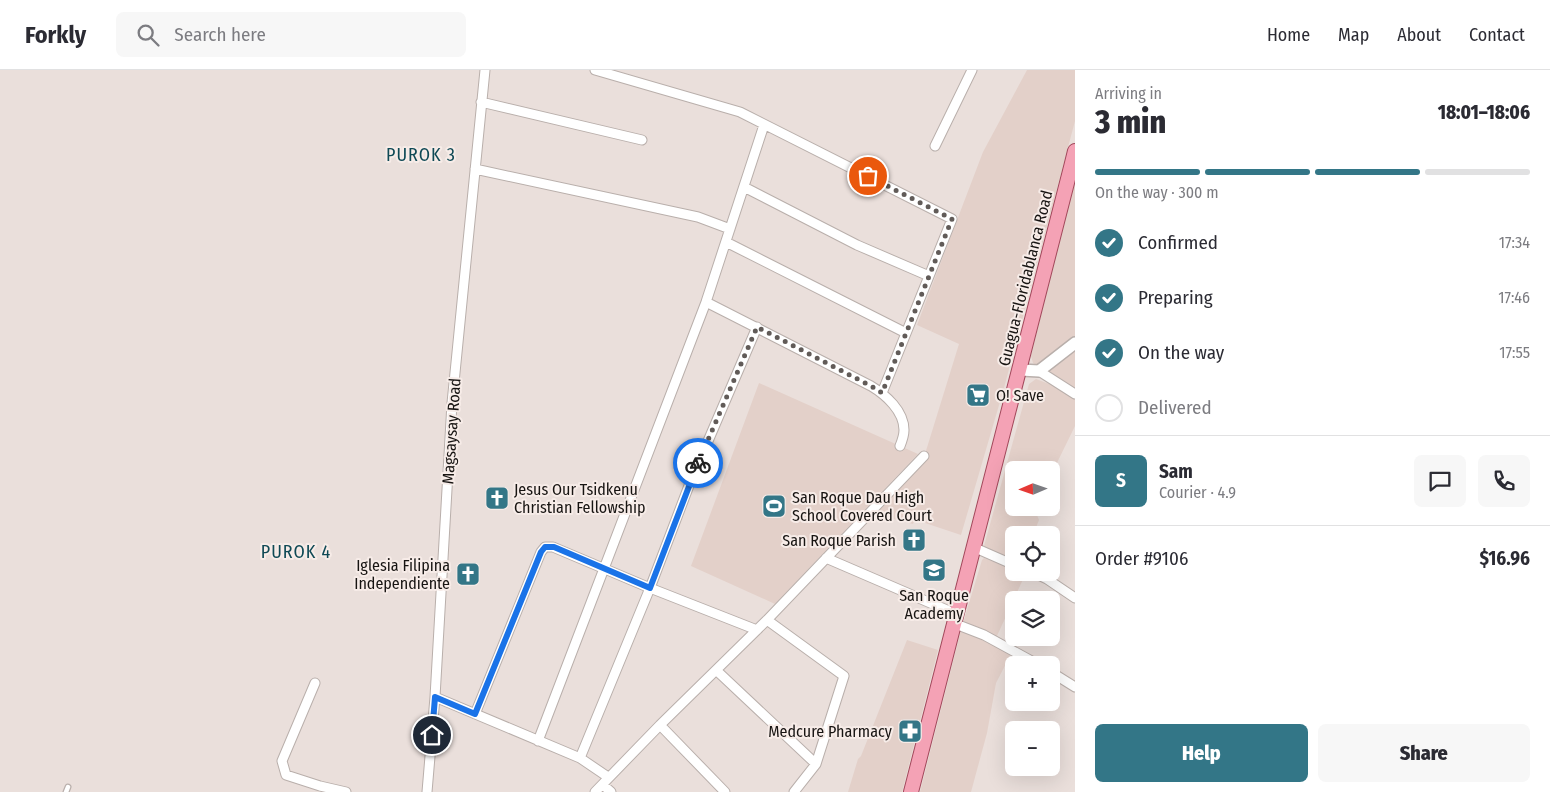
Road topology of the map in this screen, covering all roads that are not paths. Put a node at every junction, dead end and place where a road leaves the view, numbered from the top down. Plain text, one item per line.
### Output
1 (485, 70) edge
2 (595, 70) edge
3 (972, 70) edge
4 (481, 102) junction
5 (764, 125) junction
6 (642, 140) dead end
7 (934, 146) dead end
8 (1075, 151) edge
9 (475, 169) junction
10 (744, 187) junction
11 (730, 229) junction
12 (726, 242) junction
13 (929, 276) junction
14 (706, 302) junction
15 (757, 327) junction
16 (906, 333) junction
17 (1075, 343) edge
18 (1021, 370) junction
19 (1039, 371) junction
20 (882, 393) junction
21 (1075, 394) edge
22 (900, 446) dead end
23 (924, 456) dead end
24 (973, 547) junction
25 (826, 558) junction
26 (1005, 561) edge
27 (603, 568) junction
28 (1050, 581) edge
29 (650, 588) junction
30 (1075, 598) edge
31 (955, 619) junction
32 (768, 620) junction
33 (757, 630) junction
34 (1022, 656) edge
35 (716, 670) junction
36 (1060, 678) edge
37 (314, 682) dead end
38 (1075, 687) edge
39 (435, 697) junction
40 (475, 714) junction
41 (660, 725) junction
42 (538, 742) junction
43 (580, 758) junction
44 (816, 764) junction
45 (606, 781) junction
46 (346, 792) edge
47 (427, 792) edge
48 (595, 792) edge
49 (610, 792) edge
50 (724, 792) edge
51 (794, 792) edge
52 (911, 792) edge

1 - 4 street, Magsaysay Road
2 - 5 street
3 - 7 street
4 - 6 street
4 - 9 street, Magsaysay Road
5 - 10 street
5 - 13 street
8 - 18 main road, Guagua-Floridablanca Road
9 - 11 street
9 - 39 street, Magsaysay Road
10 - 11 street
10 - 13 street
11 - 12 street
12 - 14 street
12 - 16 street
13 - 16 street
14 - 15 street
14 - 27 street
15 - 20 street
15 - 29 street
16 - 20 street
17 - 19 street
18 - 19 street
18 - 24 main road, Guagua-Floridablanca Road
19 - 21 street
20 - 22 street
23 - 25 street
24 - 26 street
24 - 31 main road, Guagua-Floridablanca Road
25 - 31 street
25 - 32 street
27 - 29 street
27 - 40 street
27 - 42 street
28 - 30 street
29 - 33 street
29 - 43 street
31 - 34 street
31 - 52 main road, Guagua-Floridablanca Road
32 - 33 street
32 - 44 street
33 - 35 street
35 - 41 street
35 - 44 street
36 - 38 street
37 - 46 street
39 - 40 street
39 - 47 street, Magsaysay Road
40 - 42 street
41 - 45 street
41 - 50 street
42 - 43 street
43 - 45 street
44 - 51 street
45 - 48 street
45 - 49 street

